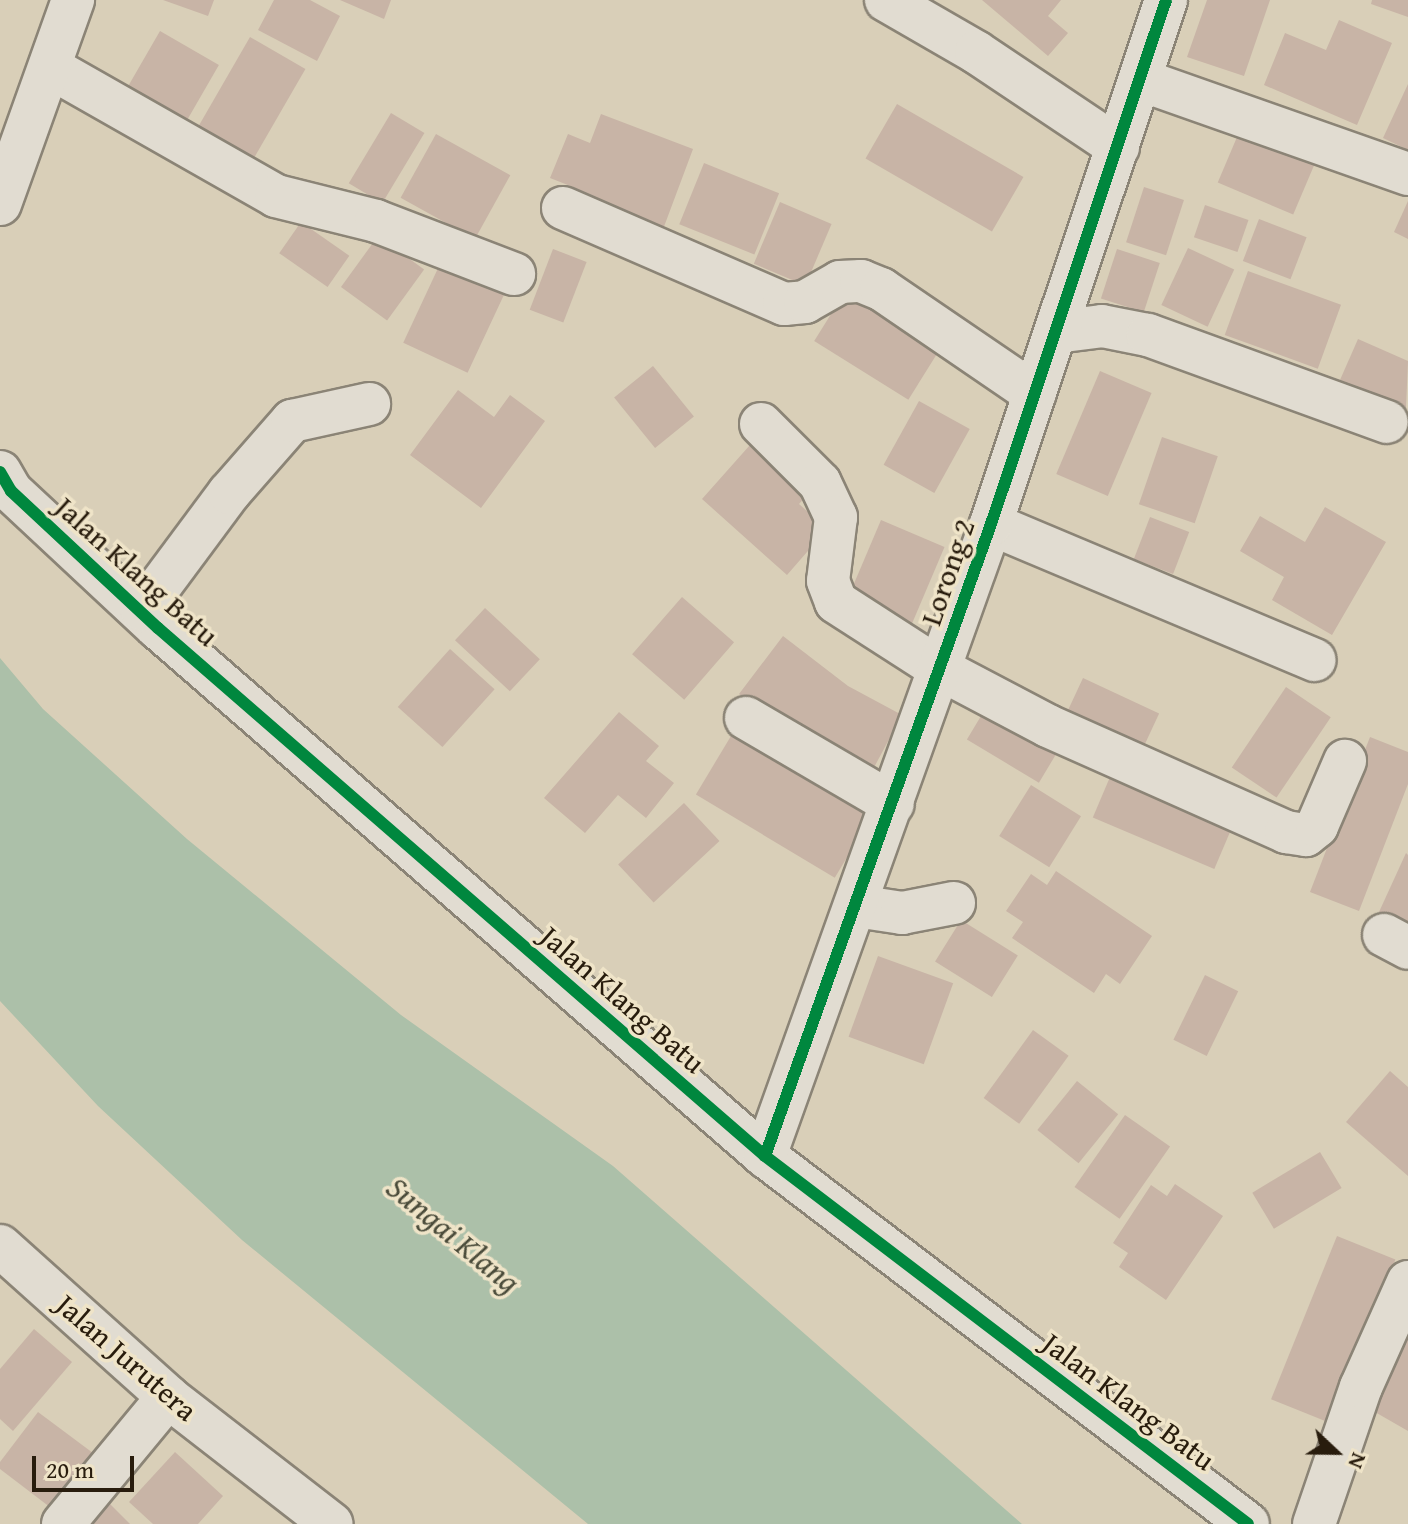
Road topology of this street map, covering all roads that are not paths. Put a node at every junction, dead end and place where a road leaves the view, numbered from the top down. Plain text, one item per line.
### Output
1 (73, 0) edge
2 (886, 0) edge
3 (1166, 0) edge
4 (51, 68) junction
5 (1141, 80) junction
6 (1118, 147) junction
7 (1408, 174) edge
8 (0, 204) edge
9 (563, 208) dead end
10 (514, 274) dead end
11 (1056, 332) junction
12 (1035, 394) junction
13 (369, 404) dead end
14 (1387, 422) dead end
15 (761, 424) dead end
16 (0, 472) edge
17 (991, 524) junction
18 (142, 610) junction
19 (1315, 660) dead end
20 (940, 669) junction
21 (746, 718) dead end
22 (1345, 761) dead end
23 (893, 804) junction
24 (954, 903) dead end
25 (856, 906) junction
26 (765, 1156) junction
27 (0, 1246) edge
28 (1408, 1282) edge
29 (168, 1397) junction
30 (63, 1524) edge
31 (332, 1524) edge
32 (1248, 1524) edge
33 (1314, 1524) edge

1 - 4 street
2 - 6 street
3 - 5 street, Lorong 2
4 - 8 street
4 - 10 street
5 - 6 street, Lorong 2
5 - 7 street
6 - 11 street, Lorong 2
9 - 12 street
11 - 12 street, Lorong 2
11 - 14 street
12 - 17 street, Lorong 2
13 - 18 street
15 - 20 street
16 - 18 street, Jalan Klang Batu
17 - 19 street
17 - 20 street, Lorong 2
18 - 26 street, Jalan Klang Batu
20 - 22 street
20 - 23 street, Lorong 2
21 - 23 street
23 - 25 street, Lorong 2
24 - 25 street
25 - 26 street, Lorong 2
26 - 32 street, Jalan Klang Batu
27 - 29 street, Jalan Jurutera
28 - 33 street
29 - 30 street
29 - 31 street, Jalan Jurutera

